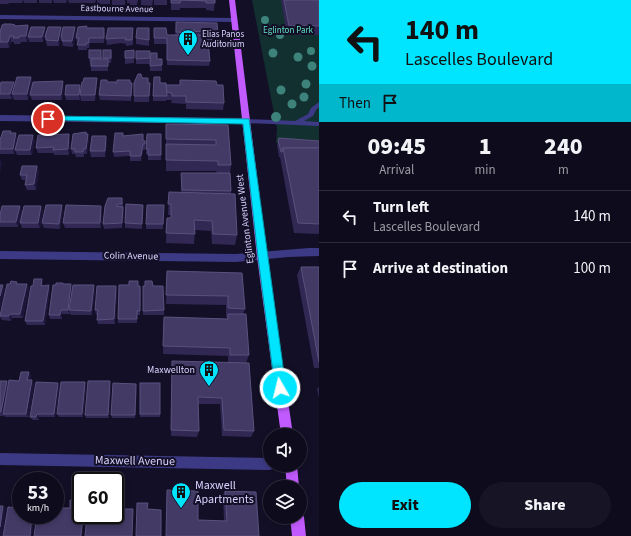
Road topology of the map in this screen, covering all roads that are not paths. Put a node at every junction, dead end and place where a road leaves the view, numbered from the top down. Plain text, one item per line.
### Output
1 (232, 0) edge
2 (0, 17) edge
3 (235, 20) junction
4 (319, 104) edge
5 (0, 118) edge
6 (246, 121) junction
7 (298, 122) junction
8 (319, 124) edge
9 (319, 252) edge
10 (0, 254) edge
11 (262, 257) junction
12 (286, 428) edge
13 (0, 458) edge
14 (263, 464) edge
15 (298, 524) edge
16 (299, 536) edge

1 - 3 main road, Eglinton Avenue West
2 - 3 street, Eastbourne Avenue
3 - 6 main road, Eglinton Avenue West
4 - 7 lane
5 - 6 street
6 - 7 lane
6 - 11 main road, Eglinton Avenue West
7 - 8 lane
9 - 11 street, Colin Avenue
10 - 11 street, Colin Avenue
11 - 12 main road, Eglinton Avenue West
13 - 14 street, Maxwell Avenue
15 - 16 main road

